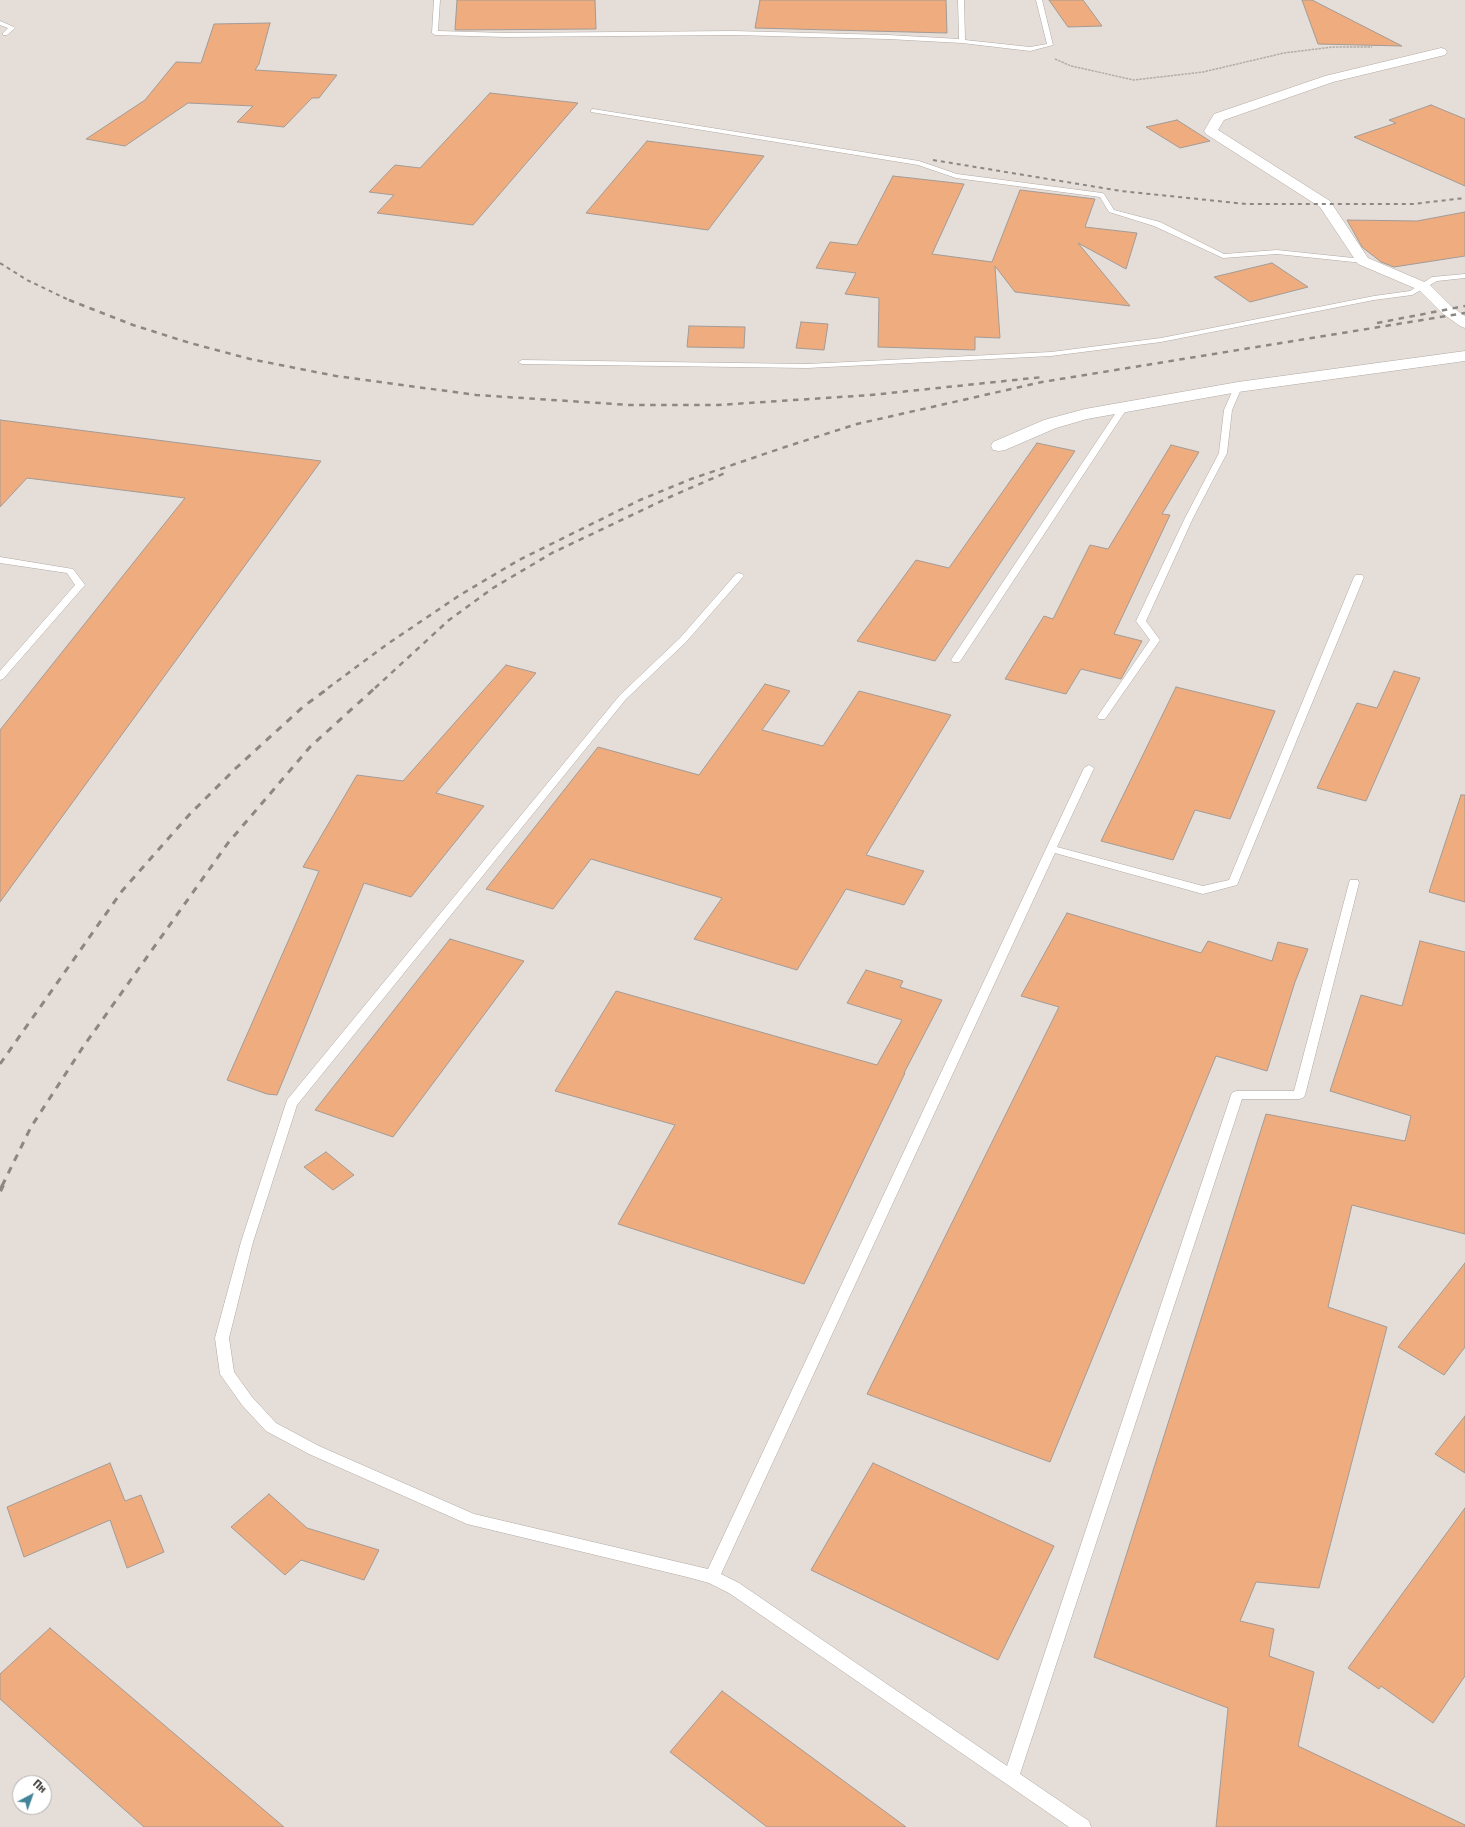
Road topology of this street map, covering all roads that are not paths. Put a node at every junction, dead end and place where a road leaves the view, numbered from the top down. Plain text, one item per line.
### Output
1 (437, 0) edge
2 (962, 0) edge
3 (1039, 0) edge
4 (0, 23) edge
5 (5, 34) dead end
6 (962, 40) junction
7 (1440, 52) dead end
8 (593, 111) dead end
9 (1363, 261) junction
10 (1465, 276) edge
11 (1424, 287) junction
12 (1465, 324) edge
13 (1465, 356) edge
14 (522, 362) dead end
15 (1238, 387) junction
16 (1124, 407) junction
17 (999, 446) dead end
18 (0, 560) edge
19 (739, 576) dead end
20 (1359, 577) dead end
21 (956, 660) dead end
22 (0, 677) edge
23 (1102, 717) dead end
24 (1089, 768) dead end
25 (1051, 849) junction
26 (1354, 883) dead end
27 (712, 1577) junction
28 (1011, 1777) junction
29 (1083, 1827) edge

1 - 6 lane
2 - 6 lane
3 - 6 lane
4 - 5 lane
7 - 9 street
8 - 9 lane
9 - 11 street
10 - 11 lane
11 - 12 street
11 - 14 lane
13 - 15 street
15 - 16 street
15 - 23 lane
16 - 17 street
16 - 21 lane
18 - 22 lane
19 - 27 lane
20 - 25 lane
24 - 25 lane
25 - 27 lane
26 - 28 lane
27 - 28 lane
28 - 29 lane

